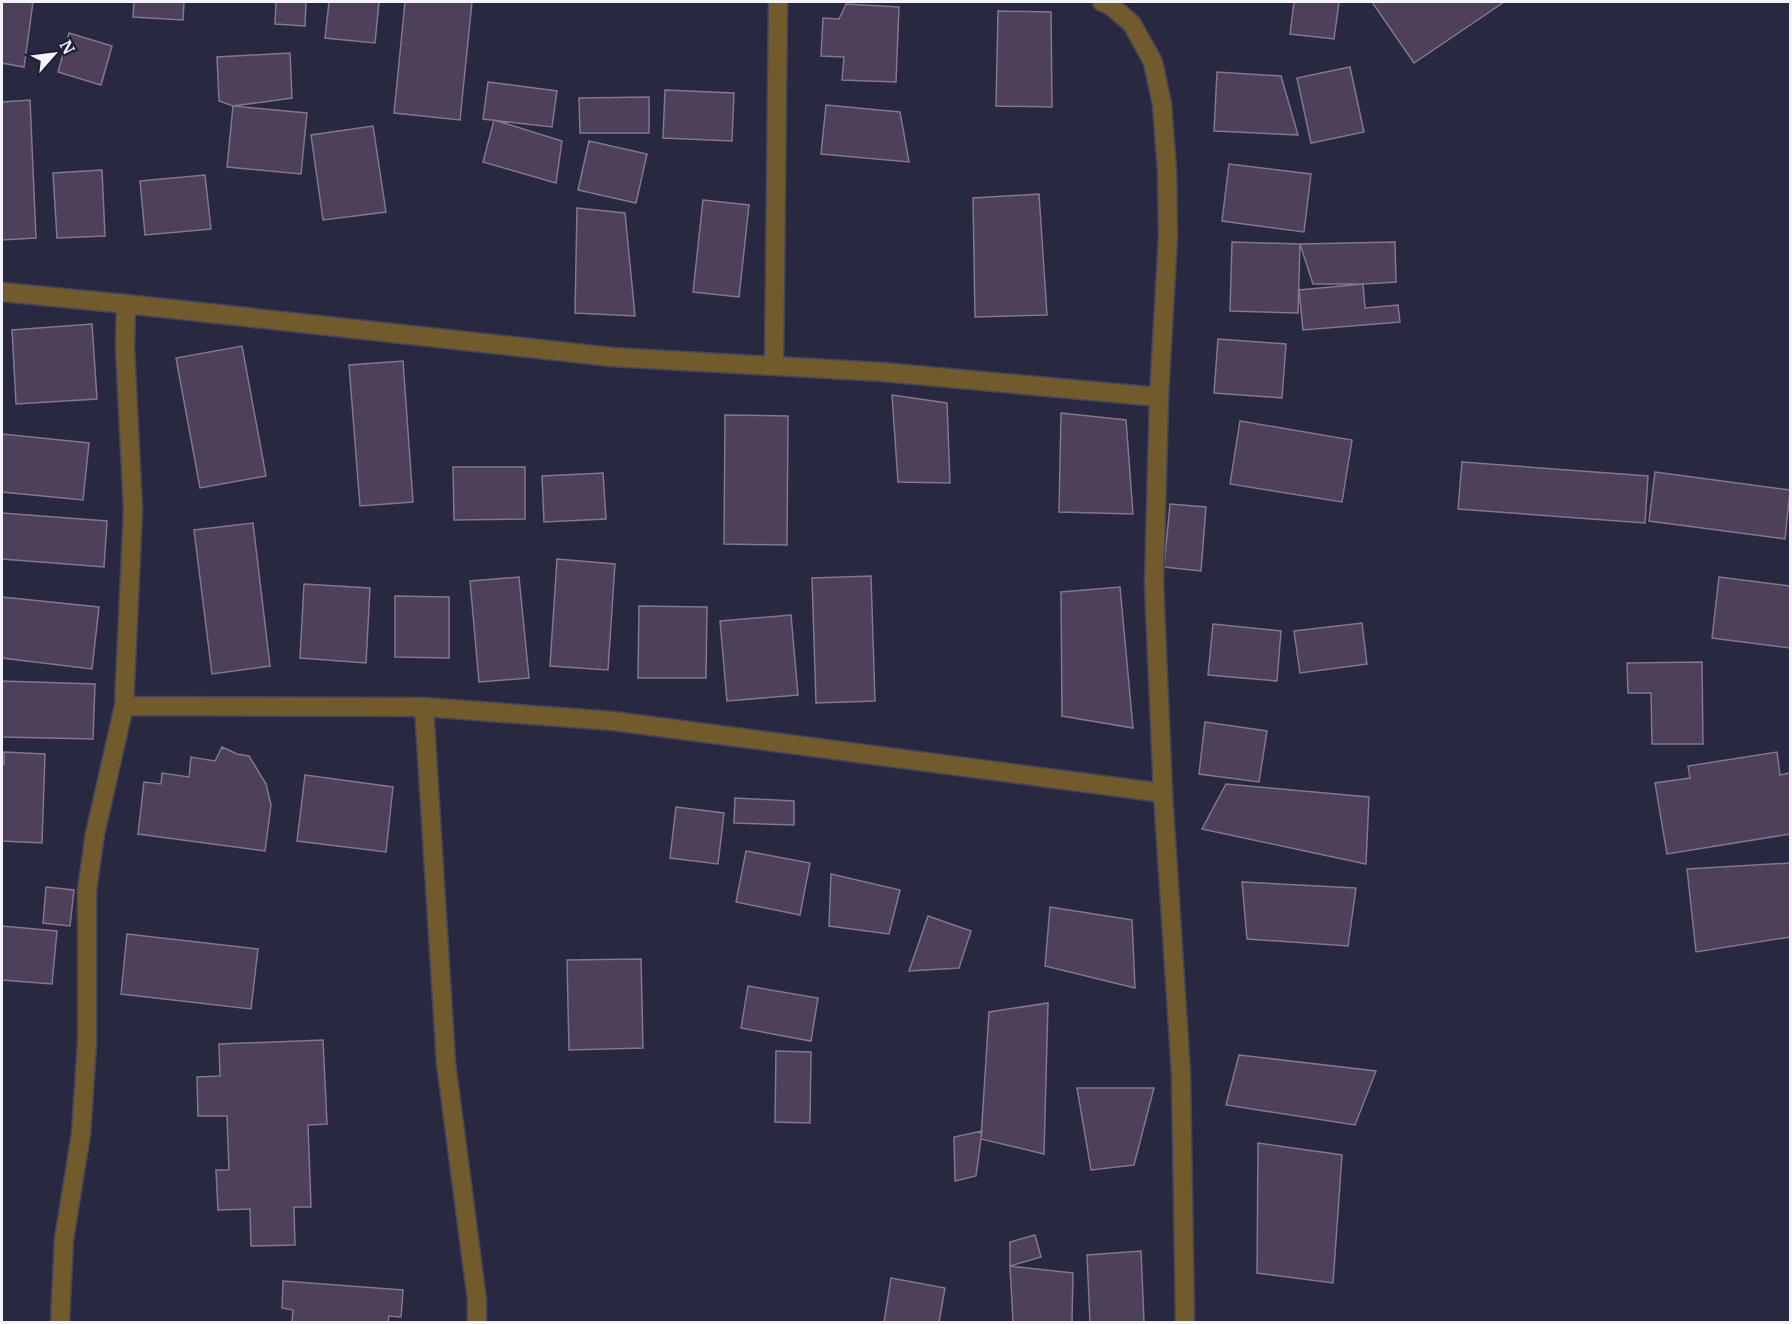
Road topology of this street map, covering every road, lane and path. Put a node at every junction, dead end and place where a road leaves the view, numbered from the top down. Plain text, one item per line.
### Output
1 (778, 2) edge
2 (1102, 2) edge
3 (2, 292) edge
4 (126, 304) junction
5 (774, 366) junction
6 (1159, 397) junction
7 (124, 706) junction
8 (424, 707) junction
9 (1163, 793) junction
10 (60, 1323) edge
11 (477, 1323) edge
12 (1185, 1323) edge

1 - 5 street
2 - 6 street
3 - 4 street
4 - 5 street
4 - 7 street
5 - 6 street
6 - 9 street
7 - 8 street
7 - 10 street
8 - 9 street
8 - 11 street
9 - 12 street

